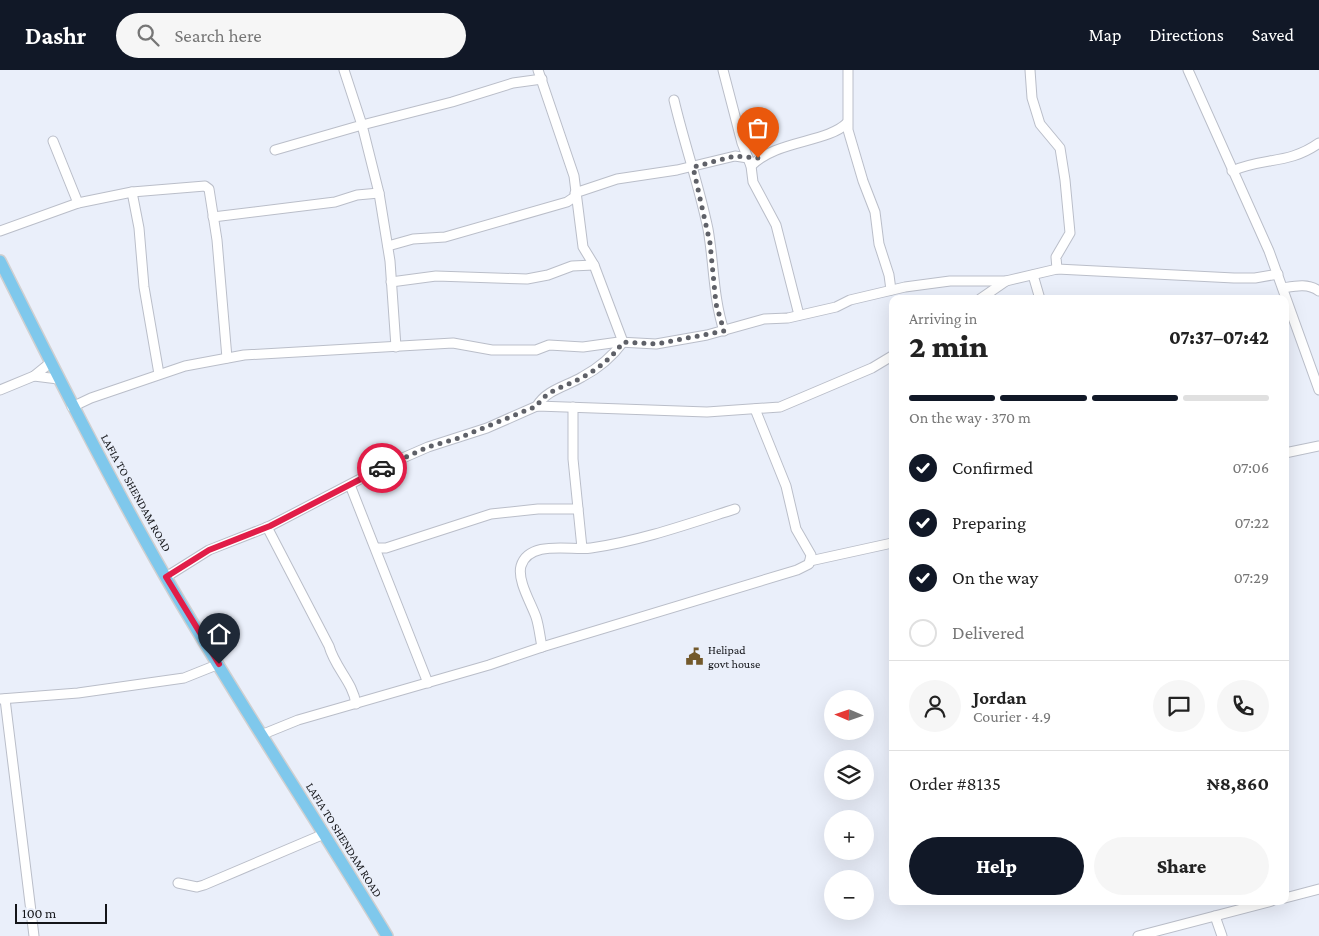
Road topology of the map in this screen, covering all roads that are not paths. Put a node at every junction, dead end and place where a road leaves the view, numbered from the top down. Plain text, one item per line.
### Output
1 (344, 70) edge
2 (723, 70) edge
3 (848, 70) edge
4 (1030, 70) edge
5 (1188, 70) edge
6 (540, 74) edge
7 (674, 100) dead end
8 (362, 125) junction
9 (845, 128) junction
10 (53, 141) dead end
11 (1319, 143) edge
12 (275, 150) dead end
13 (748, 158) junction
14 (693, 167) junction
15 (1232, 171) junction
16 (132, 192) junction
17 (379, 193) junction
18 (575, 194) junction
19 (78, 203) junction
20 (213, 217) junction
21 (0, 231) edge
22 (388, 246) junction
23 (0, 261) edge
24 (594, 265) junction
25 (1057, 269) junction
26 (1278, 274) junction
27 (1033, 275) junction
28 (1006, 281) junction
29 (391, 282) junction
30 (1283, 288) junction
31 (891, 290) junction
32 (1319, 291) edge
33 (986, 295) edge
34 (1039, 295) edge
35 (1285, 295) edge
36 (1289, 305) edge
37 (799, 315) junction
38 (724, 331) junction
39 (623, 342) junction
40 (597, 346) junction
41 (396, 347) junction
42 (226, 358) junction
43 (889, 358) edge
44 (605, 362) junction
45 (50, 363) junction
46 (159, 374) junction
47 (34, 376) junction
48 (58, 378) junction
49 (0, 390) edge
50 (1319, 390) edge
51 (72, 406) junction
52 (537, 406) junction
53 (573, 407) junction
54 (755, 409) junction
55 (1319, 446) edge
56 (1289, 452) edge
57 (350, 485) junction
58 (735, 509) dead end
59 (578, 510) junction
60 (267, 527) junction
61 (889, 543) edge
62 (376, 548) junction
63 (386, 548) junction
64 (582, 548) junction
65 (380, 558) junction
66 (810, 561) junction
67 (166, 577) junction
68 (542, 647) junction
69 (219, 664) junction
70 (428, 683) junction
71 (2, 699) edge
72 (356, 704) junction
73 (261, 735) junction
74 (324, 834) junction
75 (178, 883) dead end
76 (1319, 889) edge
77 (1289, 897) edge
78 (1257, 905) edge
79 (1215, 916) junction
80 (34, 936) edge
81 (387, 936) edge
82 (1138, 936) edge
83 (1222, 936) edge

1 - 8 street
2 - 13 street
3 - 9 street
4 - 25 street
5 - 15 street
6 - 8 street
6 - 18 street
7 - 14 street
8 - 12 street
8 - 17 street
9 - 13 street
9 - 31 street
10 - 19 street
11 - 15 street
13 - 14 street
13 - 37 street
14 - 18 street
14 - 38 street
15 - 26 street
16 - 19 street
16 - 20 street
16 - 46 street
17 - 20 street
17 - 22 street
18 - 22 street
18 - 24 street
19 - 21 street
20 - 42 street
22 - 29 street
23 - 45 main road, LAFIA TO SHENDAM ROAD
24 - 29 street
24 - 39 street
25 - 26 street
25 - 27 street
26 - 30 street
27 - 28 street
27 - 34 street
28 - 31 street
28 - 33 street
29 - 41 street
30 - 32 street
30 - 35 street
31 - 37 street
36 - 50 street
37 - 38 street
38 - 39 street
39 - 40 street
39 - 44 street
40 - 41 street
40 - 44 street
41 - 42 street
42 - 46 street
43 - 54 street
44 - 52 street
45 - 47 street
45 - 48 main road, LAFIA TO SHENDAM ROAD
46 - 51 street
47 - 48 street
47 - 49 street
48 - 51 main road, LAFIA TO SHENDAM ROAD
51 - 67 main road, LAFIA TO SHENDAM ROAD
52 - 53 street
52 - 57 street
53 - 54 street
53 - 59 street
54 - 66 street
55 - 56 street
57 - 60 street
57 - 62 street
58 - 64 street
59 - 63 street
59 - 64 street
60 - 67 street
60 - 72 street
61 - 66 street
62 - 63 street
62 - 65 street
63 - 65 street
64 - 68 street
65 - 70 street
66 - 68 street
67 - 69 main road, LAFIA TO SHENDAM ROAD
68 - 70 street
69 - 71 street
69 - 73 main road, LAFIA TO SHENDAM ROAD
70 - 72 street
71 - 80 street
72 - 73 street
73 - 74 main road, LAFIA TO SHENDAM ROAD
74 - 75 street
74 - 81 main road, LAFIA TO SHENDAM ROAD
76 - 77 street
78 - 79 street
79 - 82 street
79 - 83 street

